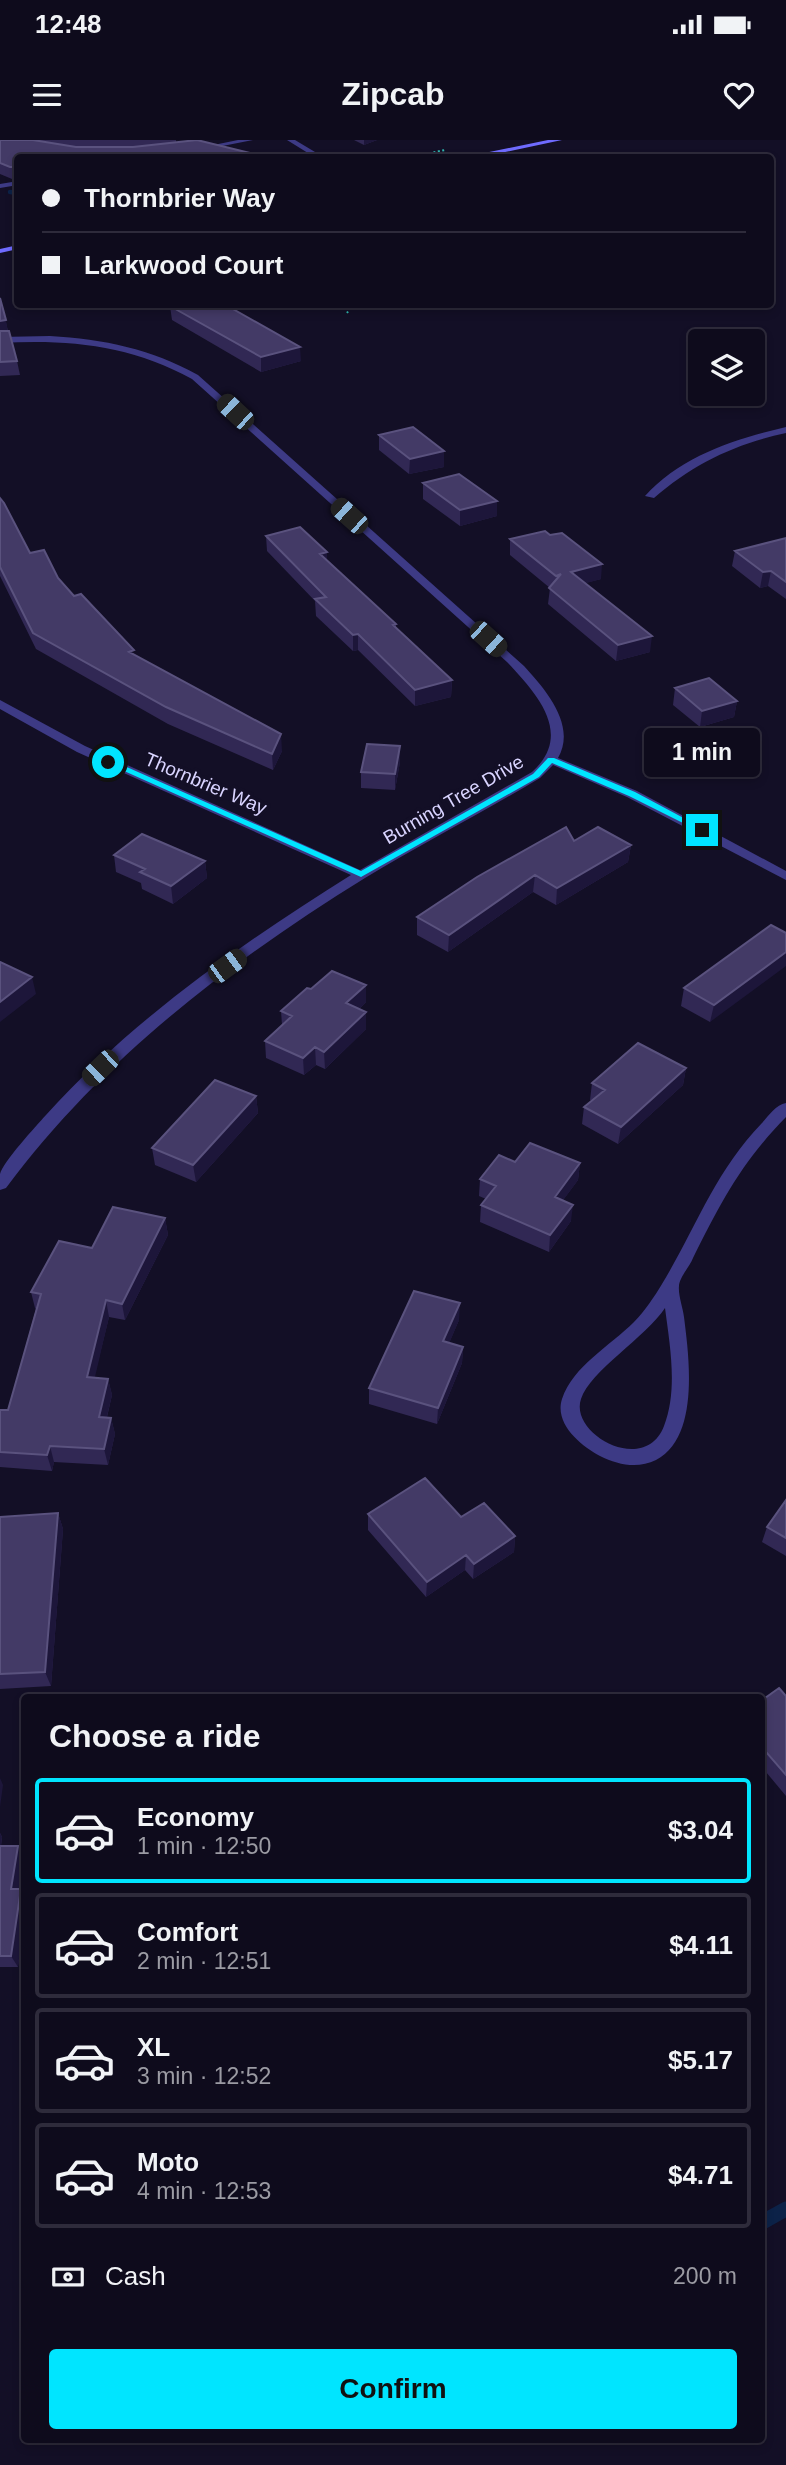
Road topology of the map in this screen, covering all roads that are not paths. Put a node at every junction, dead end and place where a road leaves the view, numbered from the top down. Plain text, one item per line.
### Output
1 (250, 140) edge
2 (290, 140) edge
3 (559, 140) edge
4 (190, 150) edge
5 (315, 154) edge
6 (484, 154) edge
7 (0, 340) edge
8 (786, 430) edge
9 (650, 496) dead end
10 (0, 704) edge
11 (551, 760) junction
12 (361, 875) junction
13 (786, 876) edge
14 (786, 1108) edge
15 (0, 1184) edge
16 (671, 1288) junction

1 - 4 street
2 - 5 street
3 - 6 main road
7 - 11 street, Burning Tree Drive
8 - 9 street
10 - 12 street, Thornbrier Way
11 - 12 street, Burning Tree Drive
11 - 13 street
12 - 15 street, Burning Tree Drive
14 - 16 street
16 - 16 street

